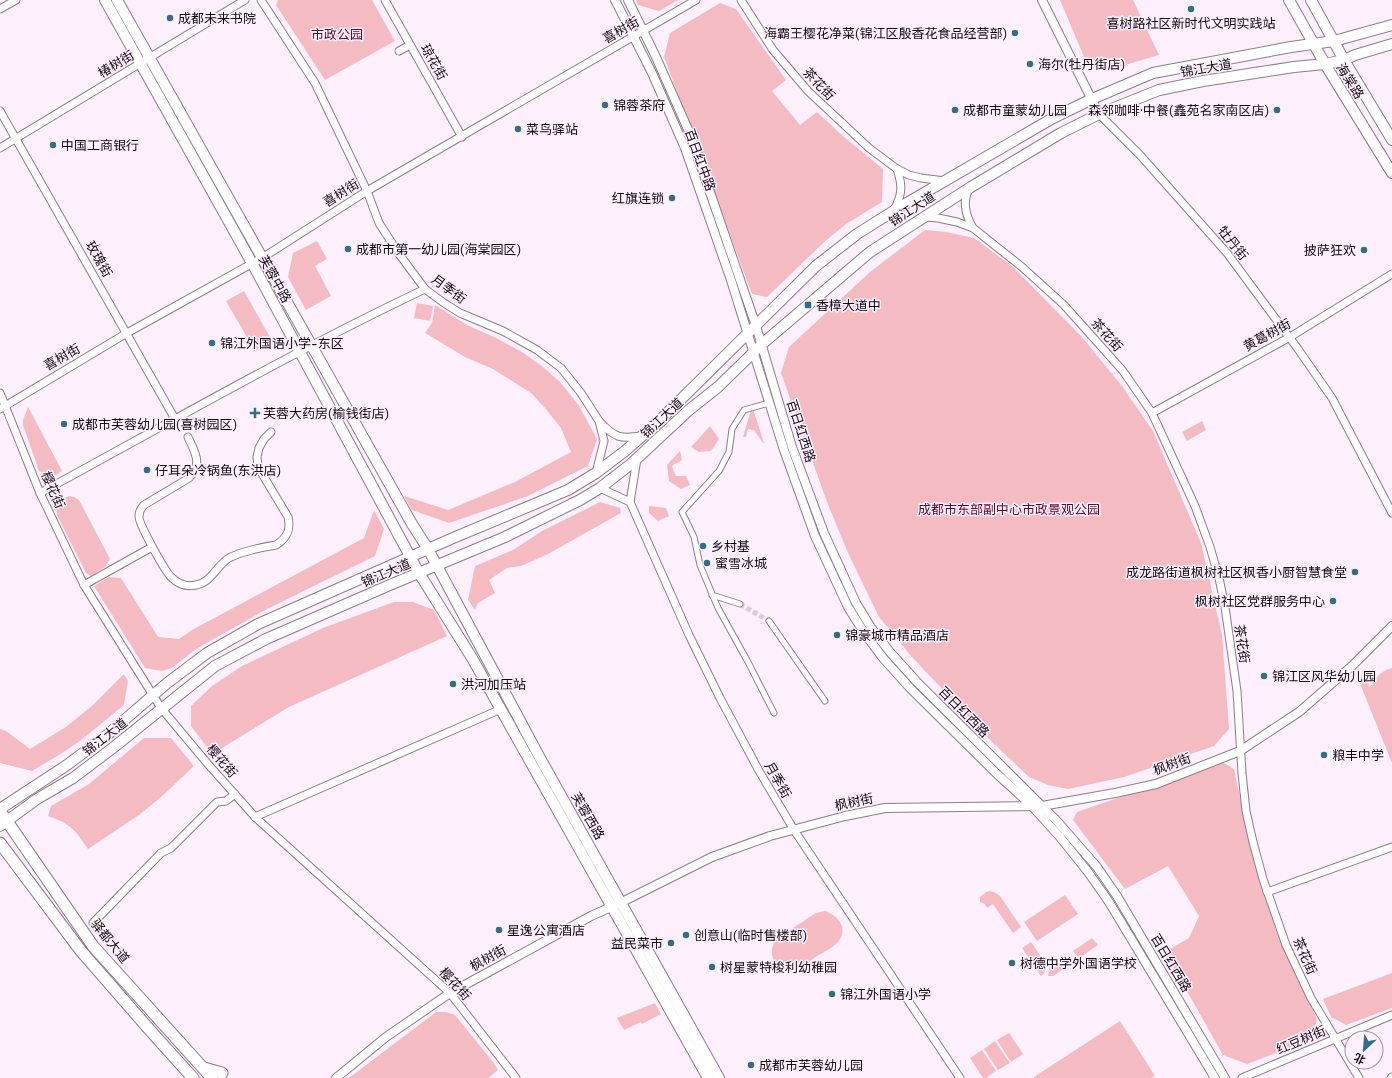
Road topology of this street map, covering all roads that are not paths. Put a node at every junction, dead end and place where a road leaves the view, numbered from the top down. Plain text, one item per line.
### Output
1 (16, 0) edge
2 (105, 0) edge
3 (117, 0) edge
4 (245, 0) edge
5 (261, 0) edge
6 (385, 0) edge
7 (615, 0) edge
8 (628, 0) edge
9 (696, 0) edge
10 (741, 0) edge
11 (1042, 0) edge
12 (1289, 0) edge
13 (1311, 0) edge
14 (0, 9) edge
15 (1392, 25) edge
16 (643, 31) junction
17 (633, 36) junction
18 (1334, 41) junction
19 (1313, 44) junction
20 (1392, 44) edge
21 (410, 45) junction
22 (399, 51) dead end
23 (149, 58) junction
24 (1344, 60) junction
25 (139, 64) junction
26 (1325, 64) junction
27 (1092, 99) junction
28 (0, 111) edge
29 (1099, 114) junction
30 (462, 137) junction
31 (16, 138) junction
32 (1392, 140) edge
33 (0, 148) edge
34 (897, 169) junction
35 (1392, 173) edge
36 (945, 180) junction
37 (971, 187) junction
38 (367, 191) junction
39 (894, 210) junction
40 (918, 221) junction
41 (973, 228) junction
42 (262, 258) junction
43 (252, 264) junction
44 (1392, 274) edge
45 (425, 288) junction
46 (756, 326) junction
47 (127, 333) junction
48 (747, 335) junction
49 (1290, 337) junction
50 (762, 345) junction
51 (311, 346) junction
52 (300, 352) junction
53 (753, 354) junction
54 (0, 393) edge
55 (769, 403) junction
56 (3, 407) edge
57 (1152, 413) junction
58 (175, 420) junction
59 (599, 421) junction
60 (271, 432) dead end
61 (642, 436) junction
62 (188, 437) dead end
63 (637, 459) junction
64 (596, 473) junction
65 (600, 488) junction
66 (40, 493) junction
67 (630, 502) junction
68 (1392, 513) edge
69 (152, 547) junction
70 (428, 549) junction
71 (411, 557) junction
72 (436, 566) junction
73 (419, 573) junction
74 (84, 585) junction
75 (712, 595) junction
76 (740, 604) tunnel mouth
77 (770, 621) tunnel mouth
78 (1392, 626) edge
79 (152, 696) junction
80 (825, 701) dead end
81 (161, 708) junction
82 (501, 709) junction
83 (774, 713) dead end
84 (1240, 751) junction
85 (235, 794) junction
86 (1031, 806) junction
87 (1042, 806) junction
88 (0, 810) edge
89 (256, 816) junction
90 (4, 823) edge
91 (794, 830) junction
92 (0, 843) edge
93 (1392, 847) edge
94 (1268, 892) junction
95 (622, 902) junction
96 (612, 907) junction
97 (93, 923) dead end
98 (450, 993) junction
99 (1392, 1015) edge
100 (1336, 1038) junction
101 (221, 1076) edge
102 (193, 1078) edge
103 (336, 1078) edge
104 (516, 1078) edge
105 (708, 1078) edge
106 (719, 1078) edge
107 (960, 1078) edge
108 (1215, 1078) edge
109 (1225, 1078) edge
110 (1242, 1078) edge
111 (1359, 1078) edge

1 - 14 street
2 - 25 main road, 芙蓉中路
3 - 23 main road, 芙蓉中路
4 - 23 street, 椿树街
5 - 38 street, 月季街
6 - 21 street, 琼花街
7 - 17 street, 百日红中路
8 - 16 street, 百日红中路
9 - 16 street, 喜树街
10 - 34 street, 茶花街
11 - 27 street, 牡丹街
12 - 19 main road, 海棠路
13 - 18 main road, 海棠路
15 - 18 main road, 锦江大道
16 - 17 street, 喜树街
16 - 46 street, 百日红中路
17 - 30 street, 喜树街
17 - 48 street, 百日红中路
18 - 19 main road, 锦江大道
18 - 24 main road, 海棠路
19 - 26 main road, 海棠路
19 - 27 main road, 锦江大道
20 - 24 main road, 锦江大道
21 - 22 street
21 - 30 street, 琼花街
23 - 25 street, 椿树街
23 - 42 main road, 芙蓉中路
24 - 26 main road, 锦江大道
24 - 32 main road, 海棠路
25 - 31 street, 椿树街
25 - 43 main road, 芙蓉中路
26 - 29 main road, 锦江大道
26 - 35 main road, 海棠路
27 - 29 street, 牡丹街
27 - 36 main road, 锦江大道
28 - 31 street, 玫瑰街
29 - 37 main road, 锦江大道
29 - 49 street, 牡丹街
30 - 38 street, 喜树街
31 - 33 street, 椿树街
31 - 47 street, 玫瑰街
34 - 36 street, 茶花街
34 - 39 street
36 - 39 main road, 锦江大道
37 - 40 main road, 锦江大道
37 - 41 street, 茶花街
38 - 42 street, 喜树街
38 - 45 street, 月季街
39 - 46 main road, 锦江大道
40 - 41 street, 茶花街
40 - 50 main road, 锦江大道
41 - 57 street, 茶花街
42 - 43 street, 喜树街
42 - 51 main road, 芙蓉中路
43 - 47 street, 喜树街
43 - 52 main road, 芙蓉中路
44 - 49 street, 黄葛树街
45 - 51 street
45 - 59 street, 月季街
46 - 48 main road, 锦江大道
46 - 50 street, 百日红西路
47 - 56 street, 喜树街
47 - 58 street, 玫瑰街
48 - 53 street, 百日红西路
48 - 61 main road, 锦江大道
49 - 57 street, 黄葛树街
49 - 68 street, 牡丹街
50 - 53 main road, 锦江大道
50 - 87 street, 百日红西路
51 - 52 street
51 - 70 main road, 芙蓉中路
52 - 58 street
52 - 71 main road, 芙蓉中路
53 - 55 street, 百日红西路
53 - 63 main road, 锦江大道
54 - 56 street, 樱花街
55 - 75 street
55 - 86 street, 百日红西路
56 - 66 street, 樱花街
57 - 84 street, 茶花街
58 - 66 street
59 - 61 street
59 - 64 street, 月季街
60 - 69 street
61 - 64 main road, 锦江大道
62 - 69 street
63 - 65 main road, 锦江大道
63 - 67 street
64 - 70 main road, 锦江大道
65 - 67 street
65 - 72 main road, 锦江大道
66 - 74 street, 樱花街
67 - 91 street, 月季街
69 - 74 street
70 - 71 main road, 锦江大道
70 - 72 main road, 芙蓉中路
71 - 73 main road, 芙蓉中路
71 - 79 main road, 锦江大道
72 - 73 main road, 锦江大道
72 - 95 main road, 芙蓉西路
73 - 81 main road, 锦江大道
73 - 82 main road, 芙蓉西路
74 - 79 street, 樱花街
75 - 76 street
75 - 83 street
77 - 80 street
78 - 84 street, 枫树街
79 - 81 street, 樱花街
79 - 88 main road, 锦江大道
81 - 85 street, 樱花街
81 - 90 main road, 锦江大道
82 - 89 street
82 - 96 main road, 芙蓉西路
84 - 87 street, 枫树街
84 - 94 street, 茶花街
85 - 89 street, 樱花街
85 - 97 street
86 - 87 street, 枫树街
86 - 91 street, 枫树街
86 - 108 street, 百日红西路
87 - 109 street, 百日红西路
88 - 90 main road, 驿都大道
89 - 98 street, 樱花街
90 - 101 main road, 驿都大道
91 - 95 street, 枫树街
91 - 107 street, 月季街
92 - 102 main road
93 - 94 street
94 - 100 street, 茶花街
95 - 96 street, 枫树街
95 - 106 main road, 芙蓉西路
96 - 98 street, 枫树街
96 - 105 main road, 芙蓉西路
98 - 103 street, 枫树街
98 - 104 street, 樱花街
99 - 100 street, 红豆树街
100 - 110 street, 红豆树街
100 - 111 street, 茶花街

